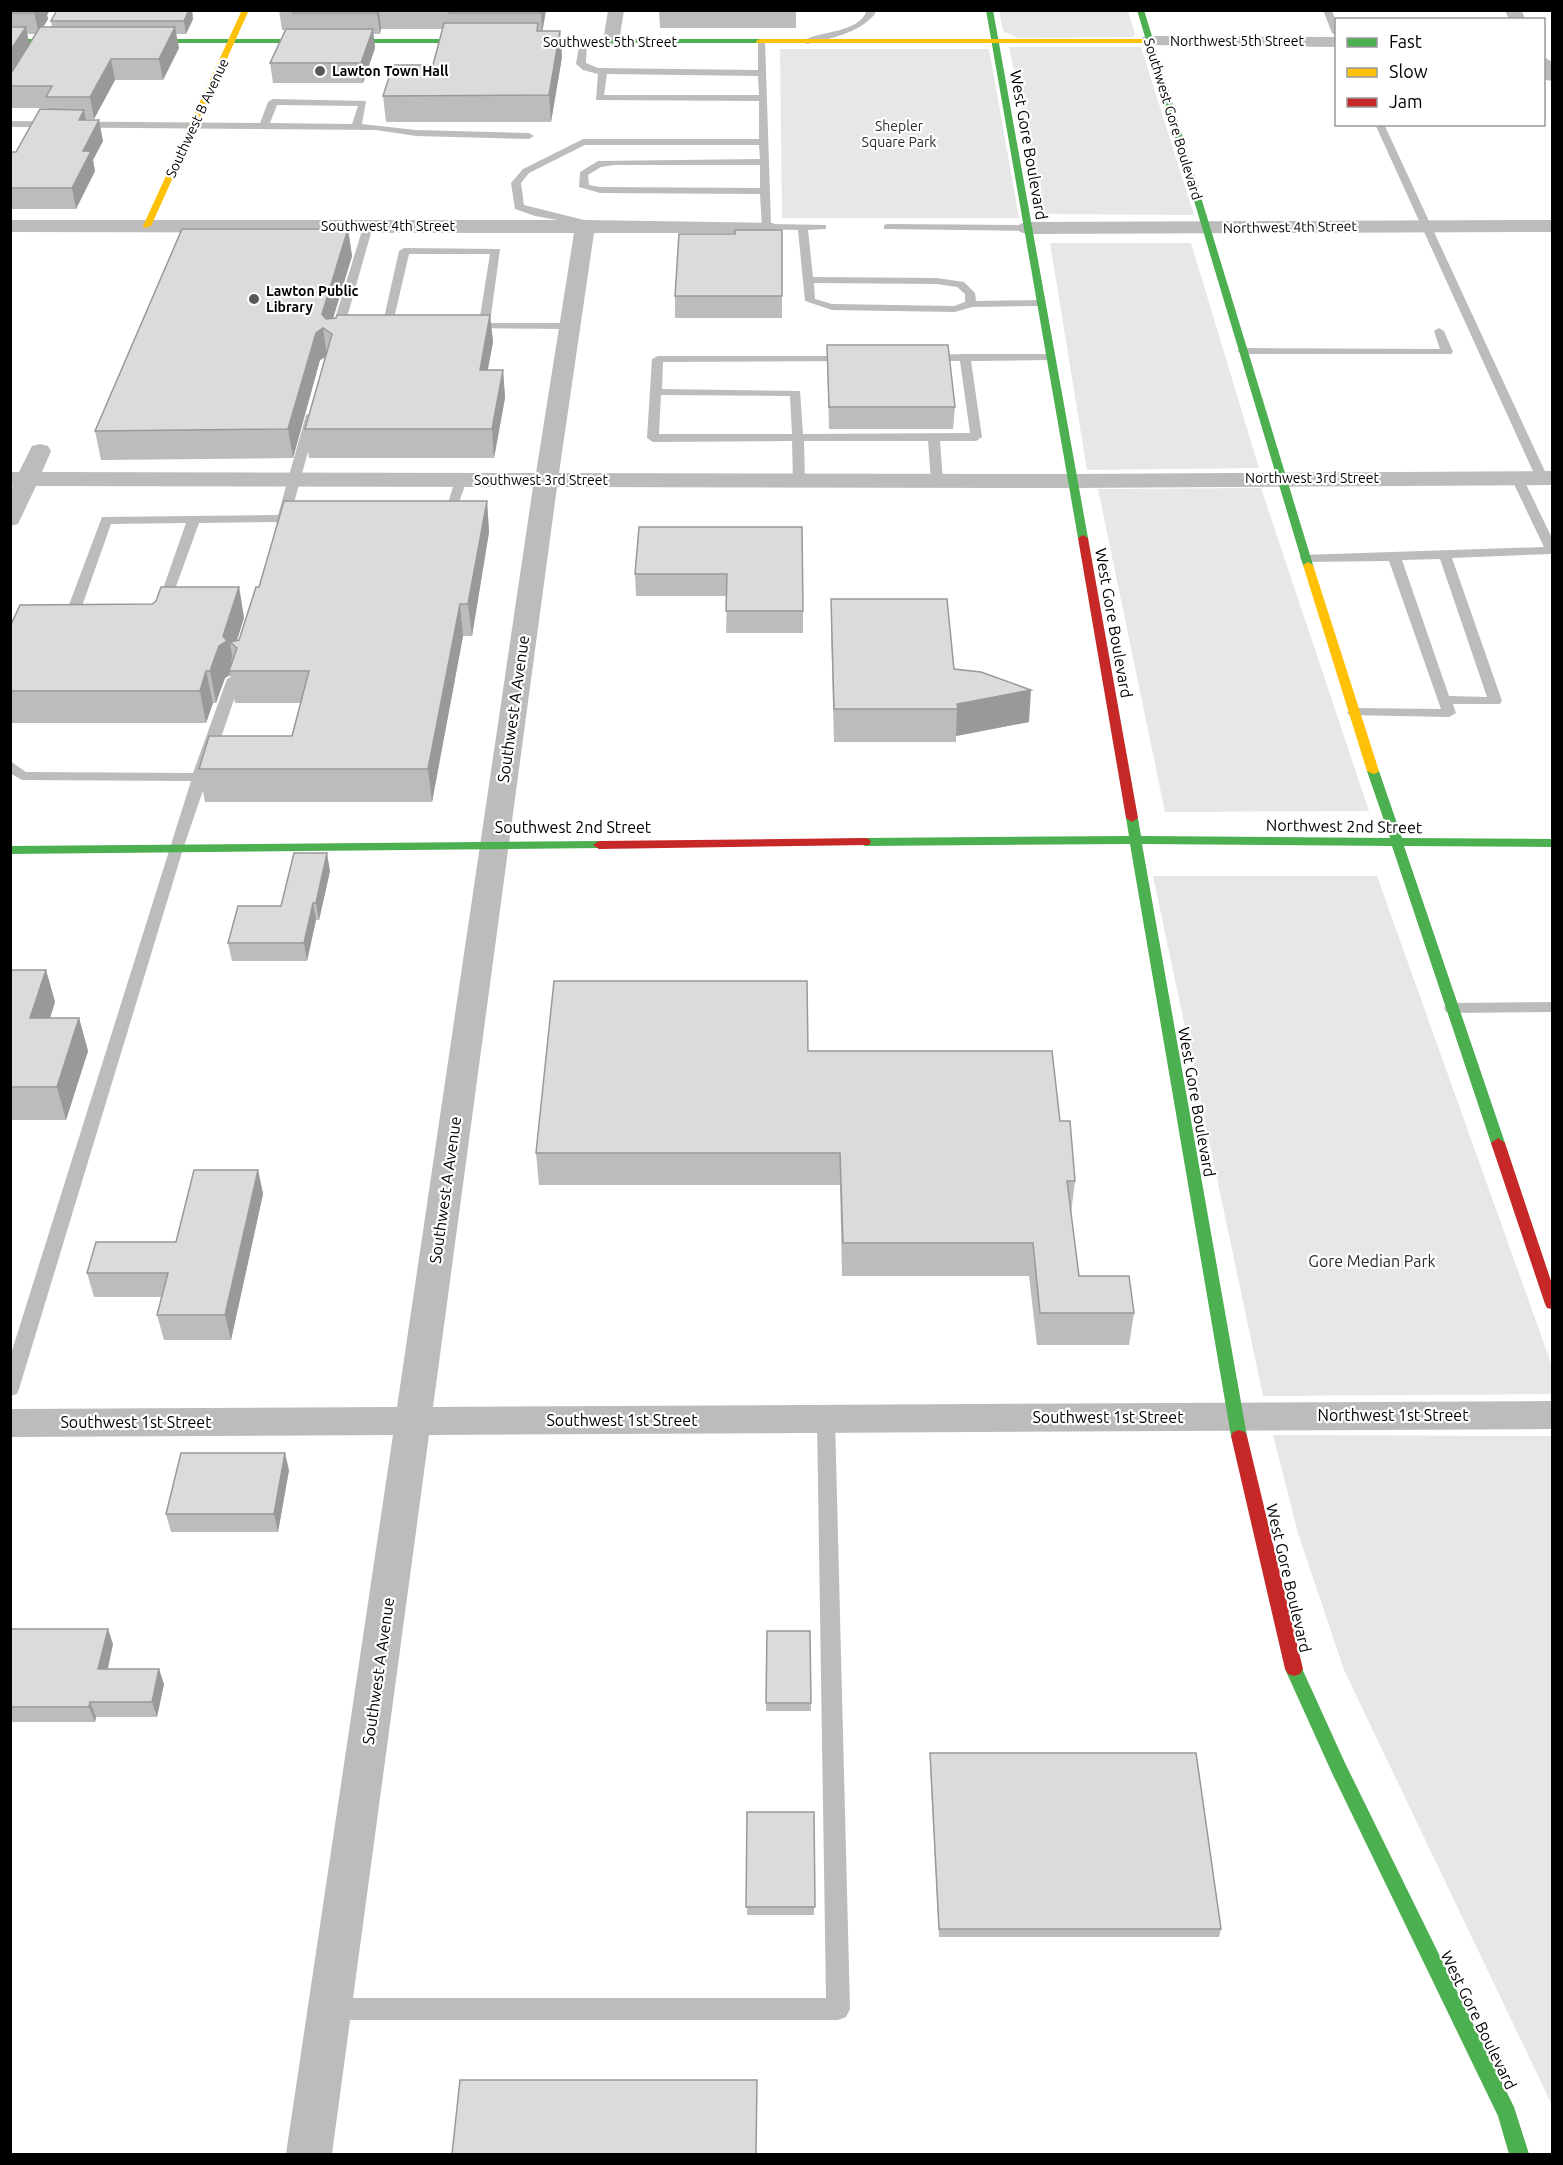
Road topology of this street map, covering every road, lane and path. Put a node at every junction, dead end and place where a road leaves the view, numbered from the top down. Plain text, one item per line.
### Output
1 (246, 10) edge
2 (616, 10) edge
3 (871, 10) edge
4 (989, 10) edge
5 (1140, 10) edge
6 (1327, 10) edge
7 (1335, 30) edge
8 (10, 41) edge
9 (90, 41) edge
10 (113, 41) edge
11 (1149, 41) junction
12 (232, 42) junction
13 (583, 42) junction
14 (610, 42) junction
15 (762, 42) junction
16 (805, 42) junction
17 (994, 42) junction
18 (1335, 42) edge
19 (603, 72) junction
20 (763, 73) junction
21 (763, 98) junction
22 (10, 124) edge
23 (195, 125) junction
24 (264, 126) junction
25 (1380, 126) edge
26 (357, 127) junction
27 (529, 136) dead end
28 (764, 142) junction
29 (765, 162) junction
30 (765, 191) junction
31 (1425, 225) junction
32 (10, 226) edge
33 (147, 226) junction
34 (368, 226) junction
35 (592, 226) junction
36 (1552, 226) edge
37 (766, 227) junction
38 (803, 227) junction
39 (822, 227) dead end
40 (888, 227) dead end
41 (1027, 228) junction
42 (1207, 228) junction
43 (808, 280) junction
44 (1041, 303) junction
45 (971, 304) junction
46 (484, 326) junction
47 (570, 326) junction
48 (387, 327) edge
49 (462, 327) edge
50 (1439, 331) dead end
51 (334, 342) edge
52 (1243, 351) junction
53 (965, 357) junction
54 (1050, 357) junction
55 (859, 358) edge
56 (918, 358) edge
57 (656, 392) junction
58 (315, 404) edge
59 (934, 437) junction
60 (797, 438) junction
61 (40, 451) dead end
62 (1280, 478) junction
63 (1517, 478) junction
64 (1547, 478) edge
65 (19, 479) edge
66 (294, 479) junction
67 (461, 480) junction
68 (546, 480) junction
69 (799, 481) junction
70 (937, 481) junction
71 (1072, 481) junction
72 (427, 517) edge
73 (284, 518) junction
74 (308, 518) edge
75 (10, 519) edge
76 (194, 519) junction
77 (277, 539) edge
78 (1552, 550) edge
79 (1445, 555) junction
80 (1394, 557) junction
81 (1305, 558) junction
82 (159, 618) edge
83 (67, 631) edge
84 (234, 679) edge
85 (1444, 700) junction
86 (1354, 712) junction
87 (10, 765) edge
88 (199, 777) junction
89 (1136, 840) junction
90 (1396, 843) junction
91 (1552, 843) edge
92 (494, 844) junction
93 (176, 849) junction
94 (10, 850) edge
95 (1552, 1007) edge
96 (1452, 1008) junction
97 (1552, 1304) edge
98 (10, 1389) edge
99 (1552, 1414) edge
100 (1234, 1416) junction
101 (825, 1419) junction
102 (413, 1421) junction
103 (10, 1423) edge
104 (330, 2009) junction
105 (309, 2154) edge
106 (1519, 2154) edge

1 - 12 main road, Southwest B Avenue
2 - 14 street
3 - 16 lane
4 - 17 main road, West Gore Boulevard
5 - 11 main road, Southwest Gore Boulevard
6 - 7 lane
8 - 9 main road
10 - 12 main road, Southwest 5th Street
11 - 17 main road, Northwest 5th Street
11 - 18 street, Northwest 5th Street
11 - 42 main road, Southwest Gore Boulevard
12 - 13 main road, Southwest 5th Street
12 - 23 main road, Southwest B Avenue
13 - 14 main road, Southwest 5th Street
13 - 19 lane
14 - 15 main road, Southwest 5th Street
15 - 16 main road, Southwest 5th Street
15 - 20 lane
16 - 17 main road, Southwest 5th Street
17 - 41 main road, West Gore Boulevard
19 - 20 lane
19 - 21 lane
20 - 21 lane
21 - 28 lane
22 - 23 lane
23 - 24 lane
23 - 33 main road, Southwest B Avenue
24 - 26 lane
24 - 26 lane
25 - 31 lane
26 - 27 lane
28 - 29 lane
28 - 35 lane
29 - 30 lane
29 - 30 lane
30 - 37 lane
31 - 36 street, Northwest 4th Street
31 - 42 street, Northwest 4th Street
31 - 64 lane
32 - 33 street, Southwest 4th Street
33 - 34 street, Southwest 4th Street
34 - 35 street, Southwest 4th Street
34 - 51 lane
35 - 37 street, Southwest 4th Street
35 - 47 street, Southwest A Avenue
37 - 38 lane
38 - 39 lane
38 - 43 lane
40 - 41 lane
41 - 42 street, Northwest 4th Street
41 - 44 main road, West Gore Boulevard
42 - 52 main road
43 - 45 lane
43 - 45 lane
44 - 45 lane
44 - 54 main road, West Gore Boulevard
46 - 47 lane
46 - 48 lane
46 - 49 lane
47 - 68 street, Southwest A Avenue
50 - 52 lane
52 - 62 main road
53 - 54 lane
53 - 56 lane
53 - 59 lane
54 - 71 main road, West Gore Boulevard
55 - 57 lane
57 - 60 lane
57 - 60 lane
58 - 66 lane
59 - 60 lane
59 - 70 lane
60 - 69 lane
61 - 65 street
62 - 63 street, Northwest 3rd Street
62 - 71 street, Northwest 3rd Street
62 - 81 main road
63 - 64 street, Northwest 3rd Street
63 - 78 lane
65 - 66 street, Southwest 3rd Street
65 - 75 street
66 - 67 street, Southwest 3rd Street
66 - 73 lane
67 - 68 street, Southwest 3rd Street
67 - 72 lane
68 - 69 street, Southwest 3rd Street
68 - 92 street, Southwest A Avenue
69 - 70 street, Southwest 3rd Street
70 - 71 street, Southwest 3rd Street
71 - 89 main road, West Gore Boulevard
73 - 74 lane
73 - 76 lane
73 - 77 lane
76 - 82 lane
76 - 83 lane
78 - 79 lane
79 - 80 lane
79 - 85 lane
80 - 81 lane
80 - 85 lane
81 - 86 main road
84 - 88 lane
85 - 86 lane
86 - 90 main road
87 - 88 lane
88 - 93 lane
89 - 90 main road, Northwest 2nd Street
89 - 92 main road, Southwest 2nd Street
89 - 100 main road, West Gore Boulevard
90 - 91 main road, Northwest 2nd Street
90 - 96 main road
92 - 93 main road, Southwest 2nd Street
92 - 102 street, Southwest A Avenue
93 - 94 main road, Southwest 2nd Street
93 - 98 lane
95 - 96 lane
96 - 97 main road
99 - 100 street, Northwest 1st Street
100 - 101 street, Southwest 1st Street
100 - 106 main road, West Gore Boulevard
101 - 102 street, Southwest 1st Street
101 - 104 lane
102 - 103 street, Southwest 1st Street
102 - 104 street, Southwest A Avenue
104 - 105 street, Southwest A Avenue

